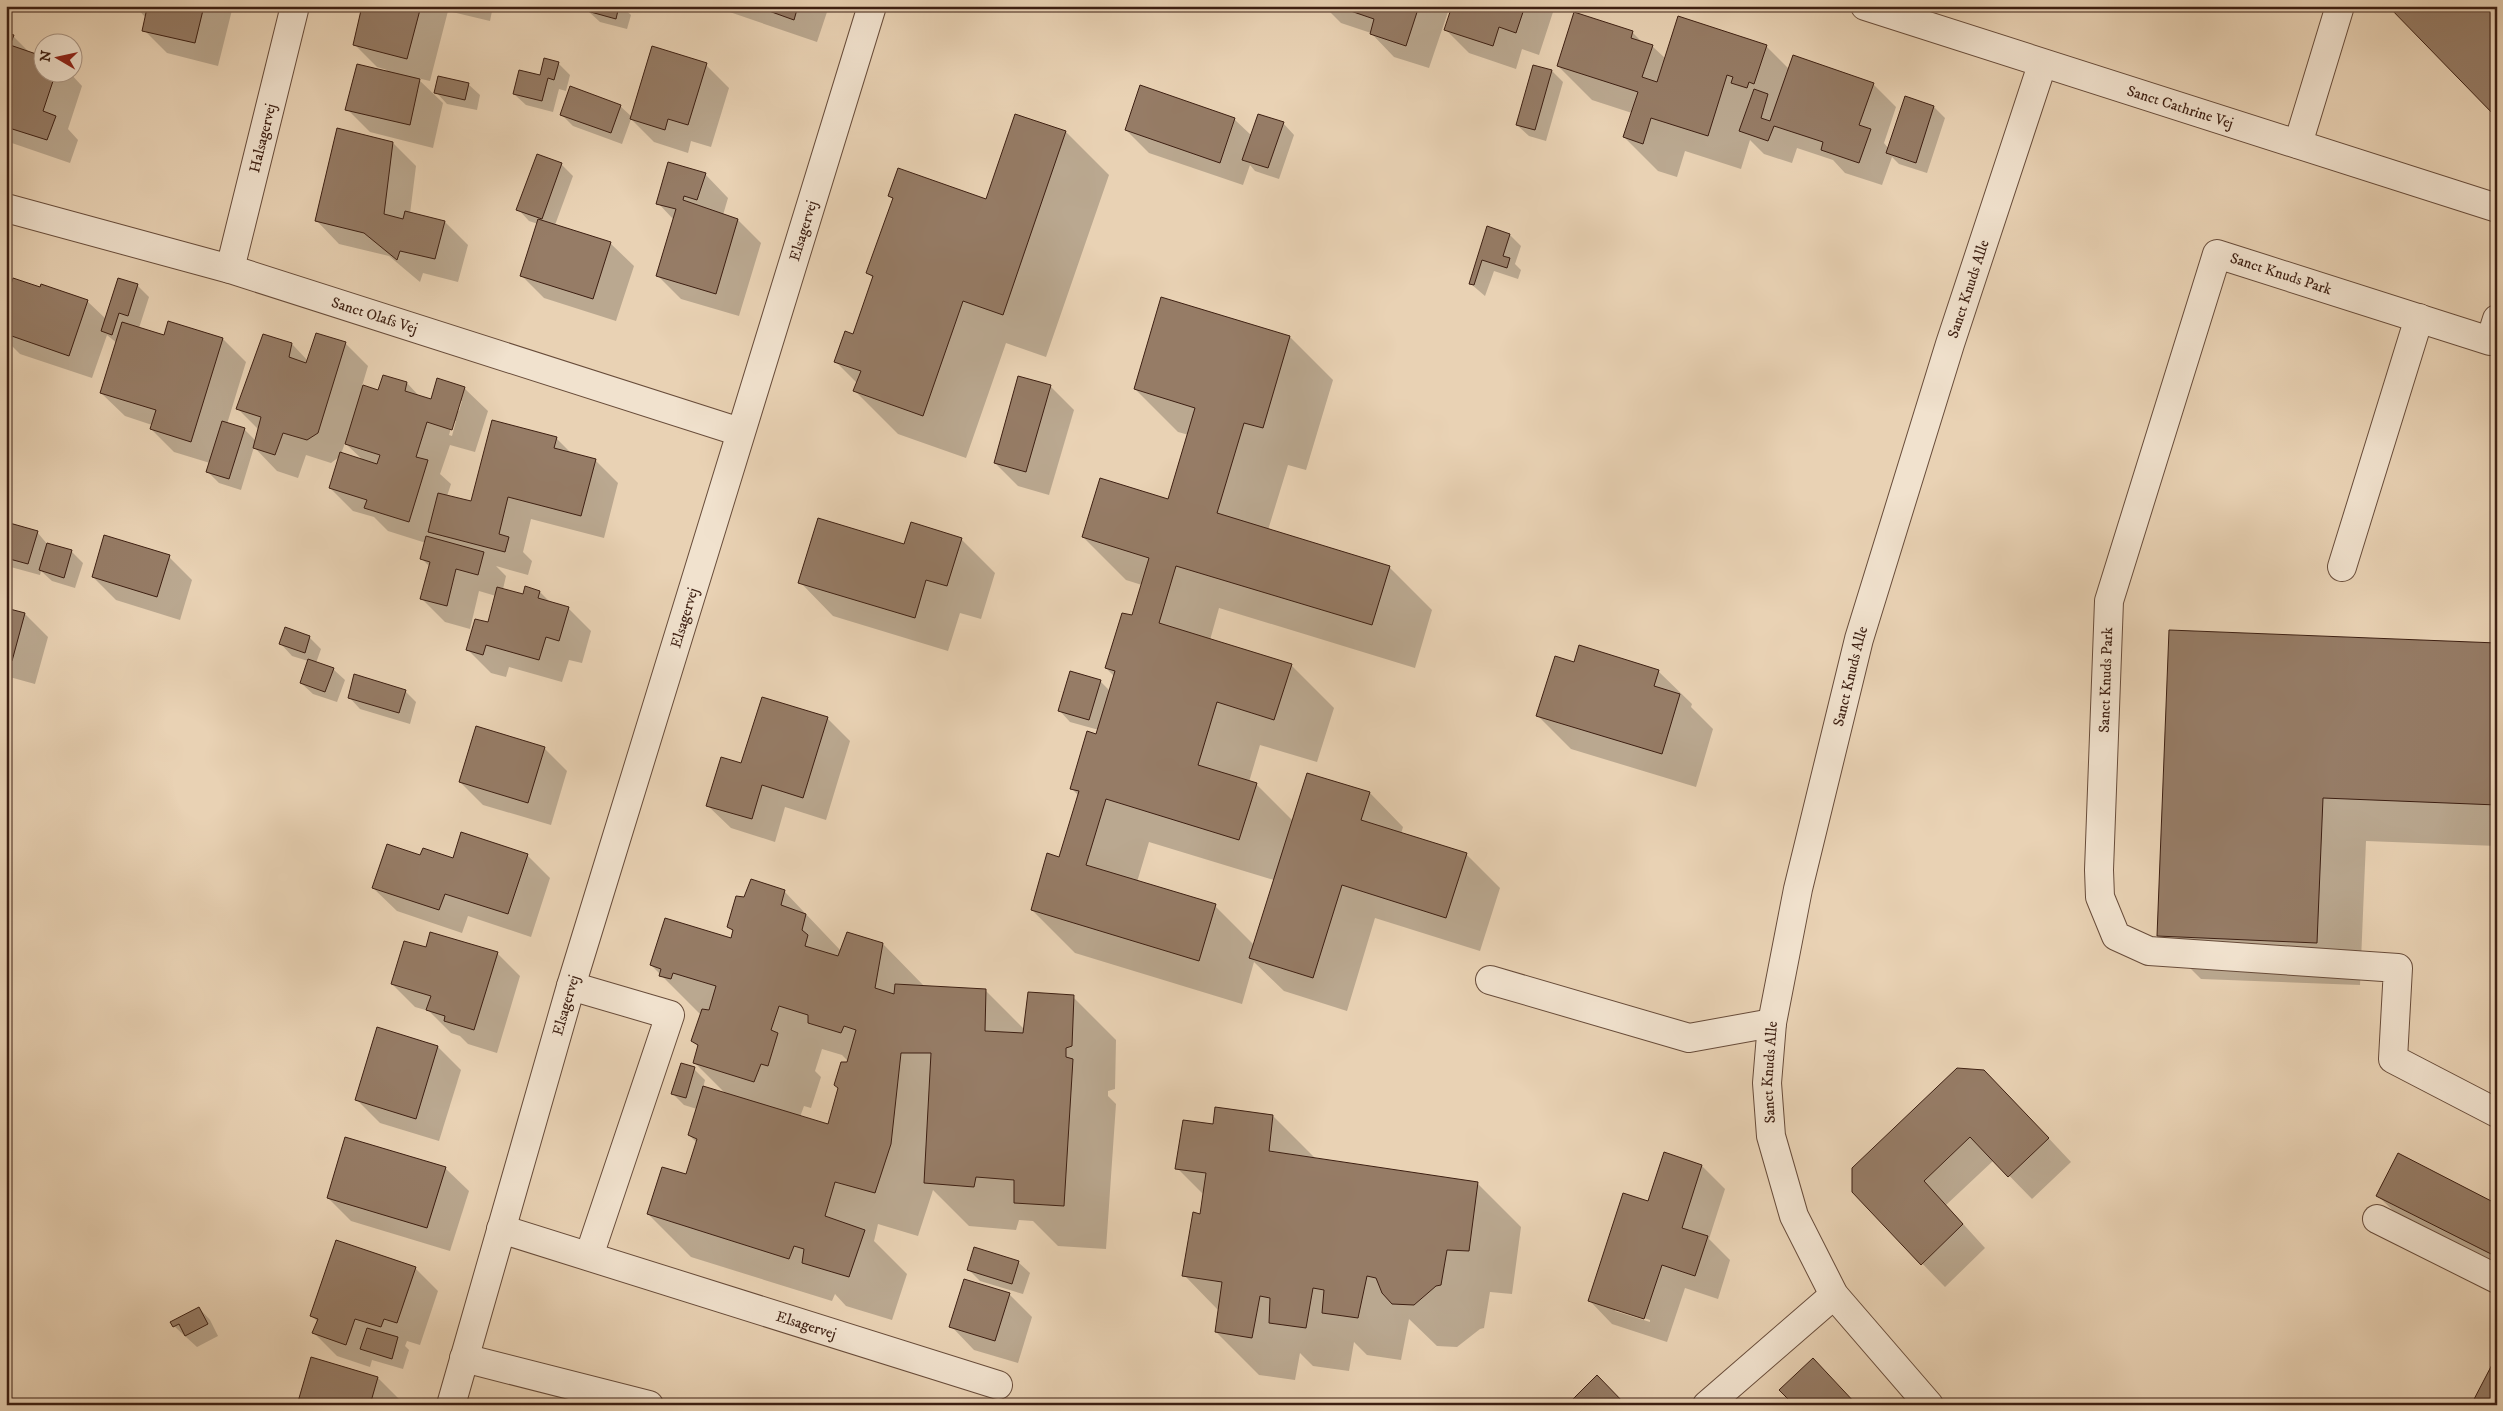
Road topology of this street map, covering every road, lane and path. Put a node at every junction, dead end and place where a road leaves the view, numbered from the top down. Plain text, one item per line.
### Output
1 (295, 6) edge
2 (872, 6) edge
3 (1865, 6) edge
4 (2340, 6) edge
5 (2042, 64) junction
6 (2298, 144) junction
7 (6, 208) edge
8 (2497, 208) edge
9 (230, 269) junction
10 (2419, 318) junction
11 (2497, 319) edge
12 (740, 432) junction
13 (2342, 567) dead end
14 (1490, 980) dead end
15 (571, 986) junction
16 (1772, 1023) junction
17 (2497, 1113) edge
18 (2377, 1219) dead end
19 (501, 1229) junction
20 (589, 1256) junction
21 (2497, 1279) edge
22 (1834, 1296) junction
23 (464, 1358) junction
24 (998, 1385) dead end
25 (451, 1405) edge
26 (649, 1405) edge
27 (1707, 1405) edge
28 (1929, 1405) edge

1 - 9 street, Halsagervej
2 - 12 street, Elsagervej
3 - 5 street, Sanct Cathrine Vej
4 - 6 street
5 - 6 street, Sanct Cathrine Vej
5 - 16 street, Sanct Knuds Alle
6 - 8 street, Sanct Cathrine Vej
7 - 9 street, Sanct Olafs Vej
9 - 12 street, Sanct Olafs Vej
10 - 11 street, Sanct Knuds Park
10 - 13 street
10 - 17 street, Sanct Knuds Park
12 - 15 street, Elsagervej
14 - 16 street
15 - 19 street, Elsagervej
15 - 20 street
16 - 22 street, Sanct Knuds Alle
18 - 21 street
19 - 20 street, Elsagervej
19 - 23 street, Elsagervej
20 - 24 street, Elsagervej
22 - 27 street
22 - 28 street, Sanct Knuds Alle
23 - 25 street, Elsagervej
23 - 26 street

